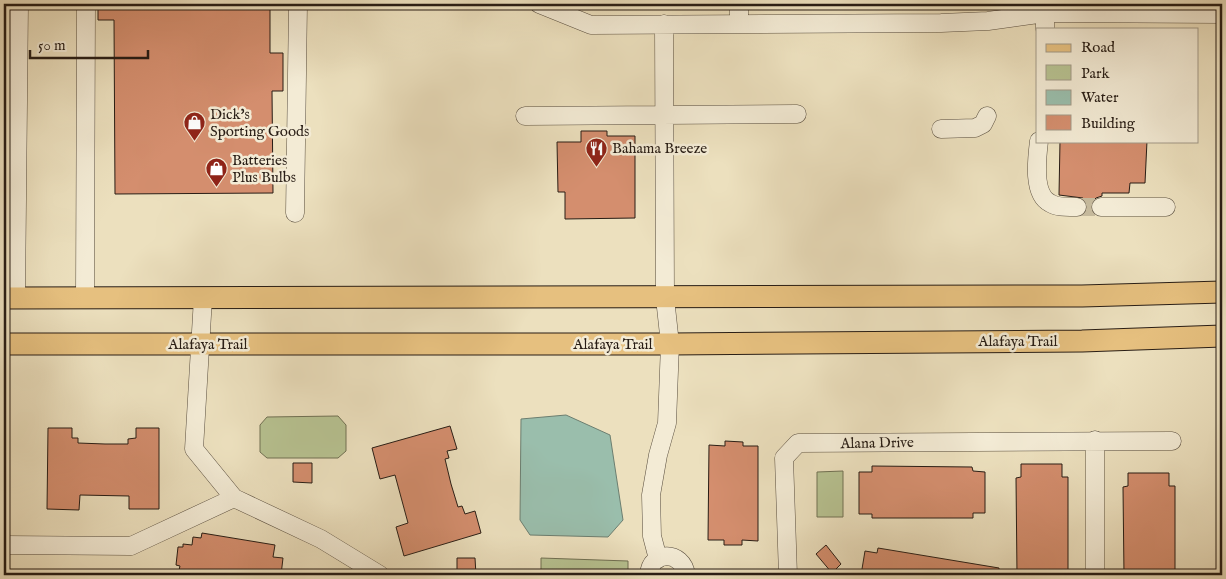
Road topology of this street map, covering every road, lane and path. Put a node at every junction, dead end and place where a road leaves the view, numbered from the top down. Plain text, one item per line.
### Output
1 (19, 4) edge
2 (86, 4) edge
3 (298, 4) edge
4 (539, 4) edge
5 (739, 4) edge
6 (1222, 14) edge
7 (1045, 21) edge
8 (664, 24) junction
9 (739, 24) junction
10 (797, 114) dead end
11 (526, 116) dead end
12 (665, 116) junction
13 (987, 116) dead end
14 (941, 129) dead end
15 (1038, 142) edge
16 (1077, 207) tunnel mouth
17 (1101, 207) tunnel mouth
18 (1166, 207) dead end
19 (295, 213) dead end
20 (1222, 292) edge
21 (10, 298) edge
22 (85, 298) junction
23 (203, 298) junction
24 (665, 298) junction
25 (1222, 336) edge
26 (4, 344) edge
27 (201, 344) junction
28 (670, 344) junction
29 (1095, 440) junction
30 (1172, 441) dead end
31 (234, 498) junction
32 (4, 546) edge
33 (658, 559) junction
34 (380, 575) edge
35 (649, 575) edge
36 (686, 575) edge
37 (788, 575) edge
38 (1095, 575) edge

1 - 21 street
2 - 22 street
3 - 19 street
4 - 8 street
5 - 9 street
6 - 7 street
7 - 9 street
8 - 9 street
8 - 12 street
10 - 12 street
11 - 12 street
12 - 24 street
13 - 14 street
15 - 16 street
17 - 18 street
20 - 24 main road
21 - 22 main road
22 - 23 main road
23 - 24 main road
23 - 27 street
24 - 28 street
25 - 28 main road, Alafaya Trail
26 - 27 main road, Alafaya Trail
27 - 28 main road, Alafaya Trail
27 - 31 street
28 - 33 street
29 - 30 street, Alana Drive
29 - 37 street, Alana Drive
29 - 38 street
31 - 32 street
31 - 34 street
33 - 35 street
33 - 36 street

